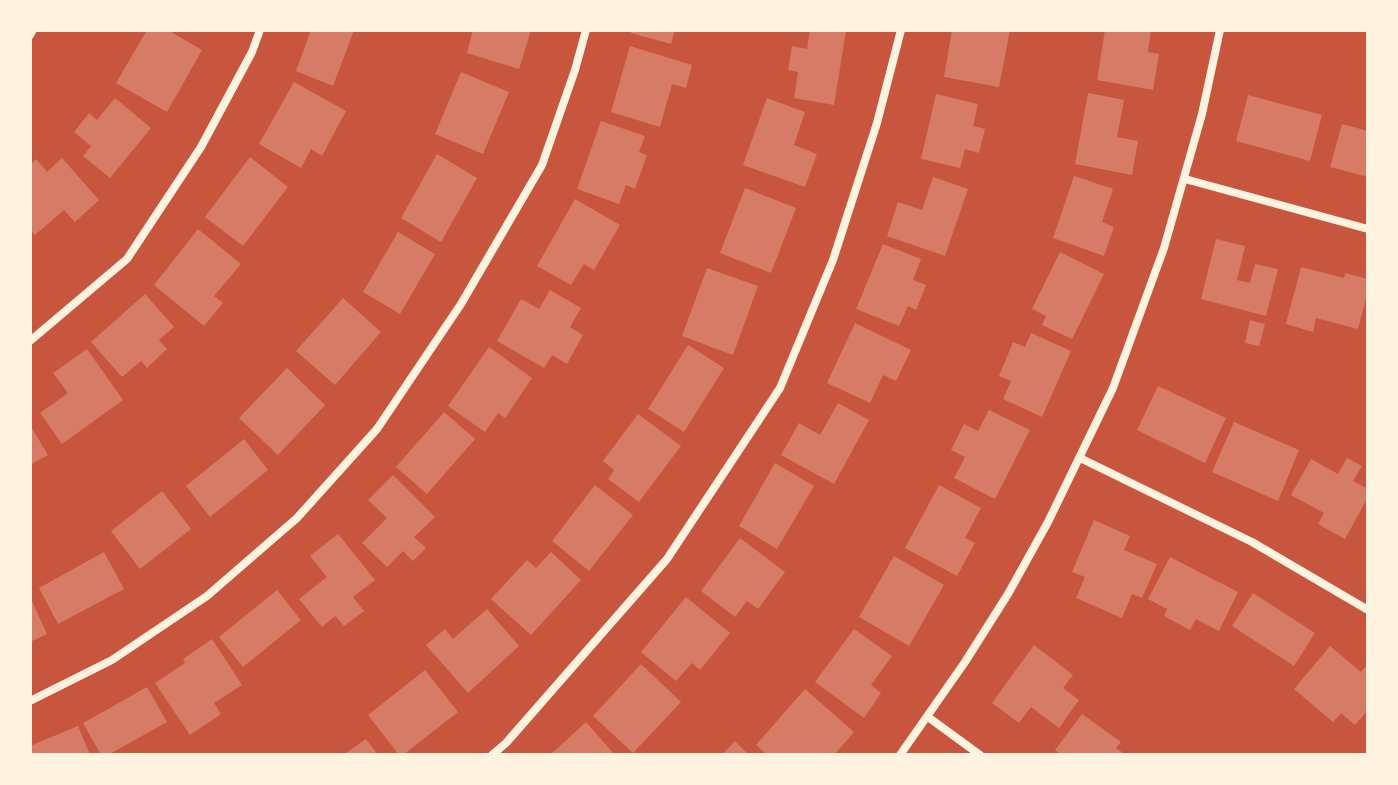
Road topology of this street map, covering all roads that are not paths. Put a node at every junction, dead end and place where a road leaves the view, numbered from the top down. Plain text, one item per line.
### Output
1 (34, 30) edge
2 (260, 30) edge
3 (586, 30) edge
4 (901, 30) edge
5 (1220, 30) edge
6 (30, 37) edge
7 (1185, 179) junction
8 (1368, 229) edge
9 (30, 341) edge
10 (1080, 458) junction
11 (1368, 610) edge
12 (30, 701) edge
13 (928, 717) junction
14 (492, 755) edge
15 (900, 755) edge
16 (980, 755) edge

1 - 6 lane
2 - 9 street
3 - 12 street
4 - 14 street
5 - 7 street
7 - 8 street
7 - 10 street
10 - 11 street
10 - 13 street
13 - 15 street
13 - 16 street

